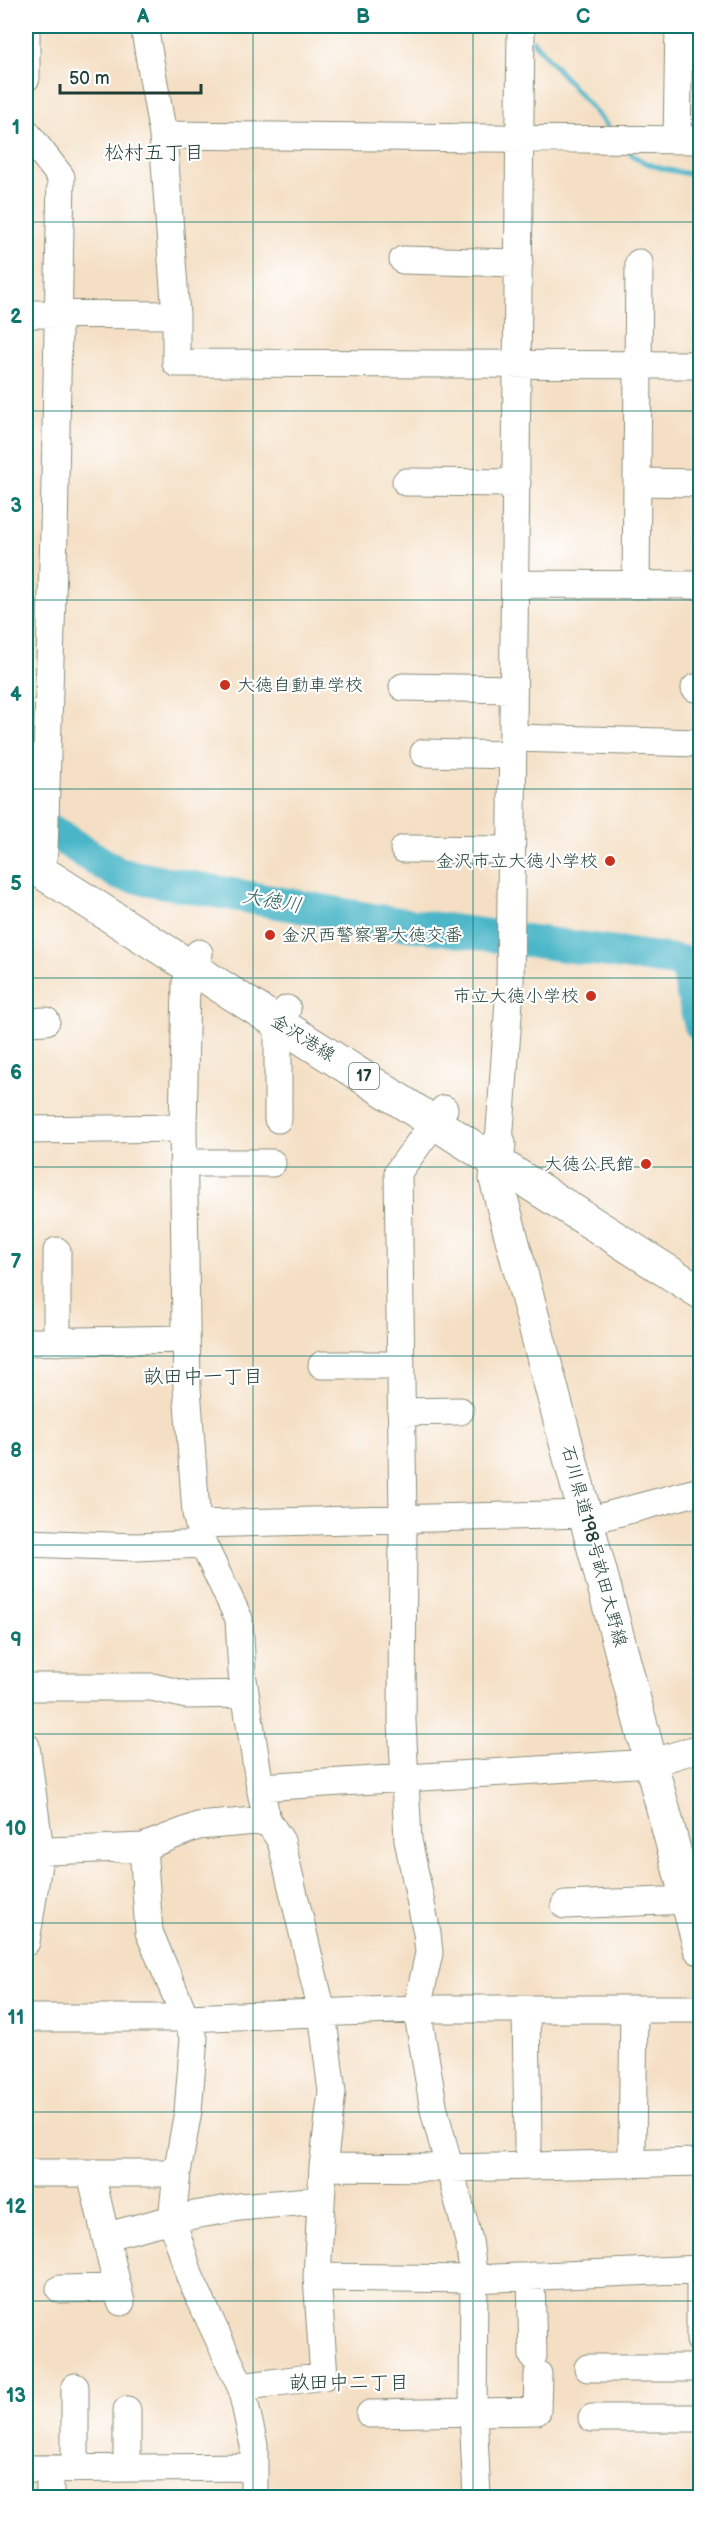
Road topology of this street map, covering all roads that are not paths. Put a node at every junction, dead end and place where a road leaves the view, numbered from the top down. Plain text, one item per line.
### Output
1 (26, 26) edge
2 (144, 26) edge
3 (521, 26) edge
4 (679, 26) edge
5 (26, 78) edge
6 (26, 132) edge
7 (163, 135) junction
8 (519, 138) junction
9 (689, 140) edge
10 (403, 260) dead end
11 (519, 263) junction
12 (639, 263) dead end
13 (58, 313) junction
14 (26, 314) edge
15 (176, 315) junction
16 (519, 365) junction
17 (638, 365) junction
18 (700, 365) edge
19 (406, 482) dead end
20 (637, 482) junction
21 (517, 483) junction
22 (700, 483) edge
23 (515, 584) junction
24 (636, 585) junction
25 (700, 585) edge
26 (403, 687) dead end
27 (513, 689) junction
28 (700, 743) edge
29 (513, 746) junction
30 (424, 753) dead end
31 (37, 848) edge
32 (404, 849) dead end
33 (511, 850) junction
34 (195, 960) junction
35 (283, 1016) junction
36 (439, 1115) junction
37 (278, 1119) dead end
38 (183, 1128) junction
39 (26, 1130) edge
40 (498, 1152) junction
41 (183, 1162) junction
42 (272, 1163) dead end
43 (57, 1251) dead end
44 (700, 1274) edge
45 (700, 1292) edge
46 (186, 1340) junction
47 (26, 1342) edge
48 (57, 1342) junction
49 (322, 1365) dead end
50 (400, 1365) junction
51 (460, 1411) dead end
52 (401, 1412) junction
53 (700, 1491) edge
54 (403, 1518) junction
55 (586, 1518) junction
56 (201, 1534) junction
57 (26, 1543) edge
58 (26, 1687) edge
59 (245, 1694) junction
60 (26, 1746) edge
61 (700, 1748) edge
62 (651, 1762) junction
63 (405, 1777) junction
64 (260, 1788) junction
65 (267, 1820) junction
66 (143, 1847) junction
67 (33, 1851) edge
68 (688, 1900) junction
69 (565, 1905) dead end
70 (26, 1942) edge
71 (700, 1948) edge
72 (417, 2009) junction
73 (526, 2009) junction
74 (634, 2009) junction
75 (700, 2009) edge
76 (322, 2012) junction
77 (26, 2018) edge
78 (187, 2018) junction
79 (528, 2146) dead end
80 (632, 2150) dead end
81 (700, 2162) edge
82 (323, 2167) junction
83 (450, 2168) junction
84 (177, 2173) junction
85 (26, 2174) edge
86 (91, 2174) junction
87 (321, 2200) junction
88 (172, 2219) junction
89 (107, 2236) junction
90 (700, 2270) edge
91 (531, 2276) junction
92 (317, 2277) junction
93 (474, 2279) junction
94 (60, 2289) dead end
95 (700, 2340) edge
96 (588, 2368) dead end
97 (700, 2368) edge
98 (75, 2387) dead end
99 (241, 2387) junction
100 (127, 2410) dead end
101 (473, 2412) junction
102 (370, 2414) dead end
103 (592, 2418) dead end
104 (700, 2418) edge
105 (254, 2467) junction
106 (127, 2468) junction
107 (50, 2469) edge
108 (51, 2498) edge
109 (254, 2498) edge
110 (477, 2498) edge

1 - 5 street
2 - 7 street
3 - 8 street
4 - 9 street
6 - 13 street
7 - 8 street
7 - 15 street
8 - 9 street
8 - 11 street
10 - 11 street
11 - 16 street
12 - 17 street
13 - 14 street
13 - 15 street
13 - 31 street
15 - 16 street
16 - 17 street
16 - 21 street
17 - 18 street
17 - 20 street
19 - 21 street
20 - 22 street
20 - 24 street
21 - 23 street
23 - 24 street
23 - 27 street
24 - 25 street
26 - 27 street
27 - 29 street
28 - 29 street
29 - 30 street
29 - 33 street
31 - 34 main road, 金沢港線 / 17
32 - 33 street
33 - 40 street
34 - 35 main road, 金沢港線 / 17
34 - 38 street
35 - 36 main road, 金沢港線 / 17
35 - 37 street
36 - 40 main road, 金沢港線 / 17
36 - 50 street
38 - 39 street
38 - 41 street
40 - 44 main road, 金沢港線 / 17
40 - 45 main road, 金沢港線 / 17
40 - 55 main road, 石川県道198号畝田大野線
41 - 42 street
41 - 46 street
43 - 48 street
46 - 48 street
46 - 56 street
47 - 48 street
49 - 50 street
50 - 52 street
51 - 52 street
52 - 54 street
53 - 55 street
54 - 55 street
54 - 56 street
54 - 63 street
55 - 62 main road, 石川県道198号畝田大野線
56 - 57 street
56 - 59 street
58 - 59 street
59 - 64 street
60 - 67 street
61 - 62 street
62 - 63 street
62 - 68 main road, 石川県道198号畝田大野線
63 - 64 street
63 - 72 street
64 - 65 street
65 - 66 street
65 - 76 street
66 - 67 street
66 - 78 street
67 - 70 street
68 - 69 street
68 - 71 main road, 石川県道198号畝田大野線
72 - 73 street
72 - 76 street
72 - 83 street
73 - 74 street
73 - 79 street
74 - 75 street
74 - 80 street
76 - 78 street
76 - 82 street
77 - 78 street
78 - 84 street
81 - 83 street
82 - 83 street
82 - 87 street
83 - 93 street
84 - 86 street
84 - 88 street
85 - 86 street
86 - 89 street
87 - 88 street
87 - 92 street
88 - 89 street
88 - 99 street
89 - 94 street
90 - 91 street
90 - 95 street
91 - 93 street
91 - 101 street
92 - 93 street
92 - 99 street
93 - 101 street
96 - 97 street
98 - 107 street
99 - 105 street
100 - 106 street
101 - 102 street
101 - 110 street
103 - 104 street
105 - 106 street
105 - 109 street
106 - 107 street
107 - 108 street

